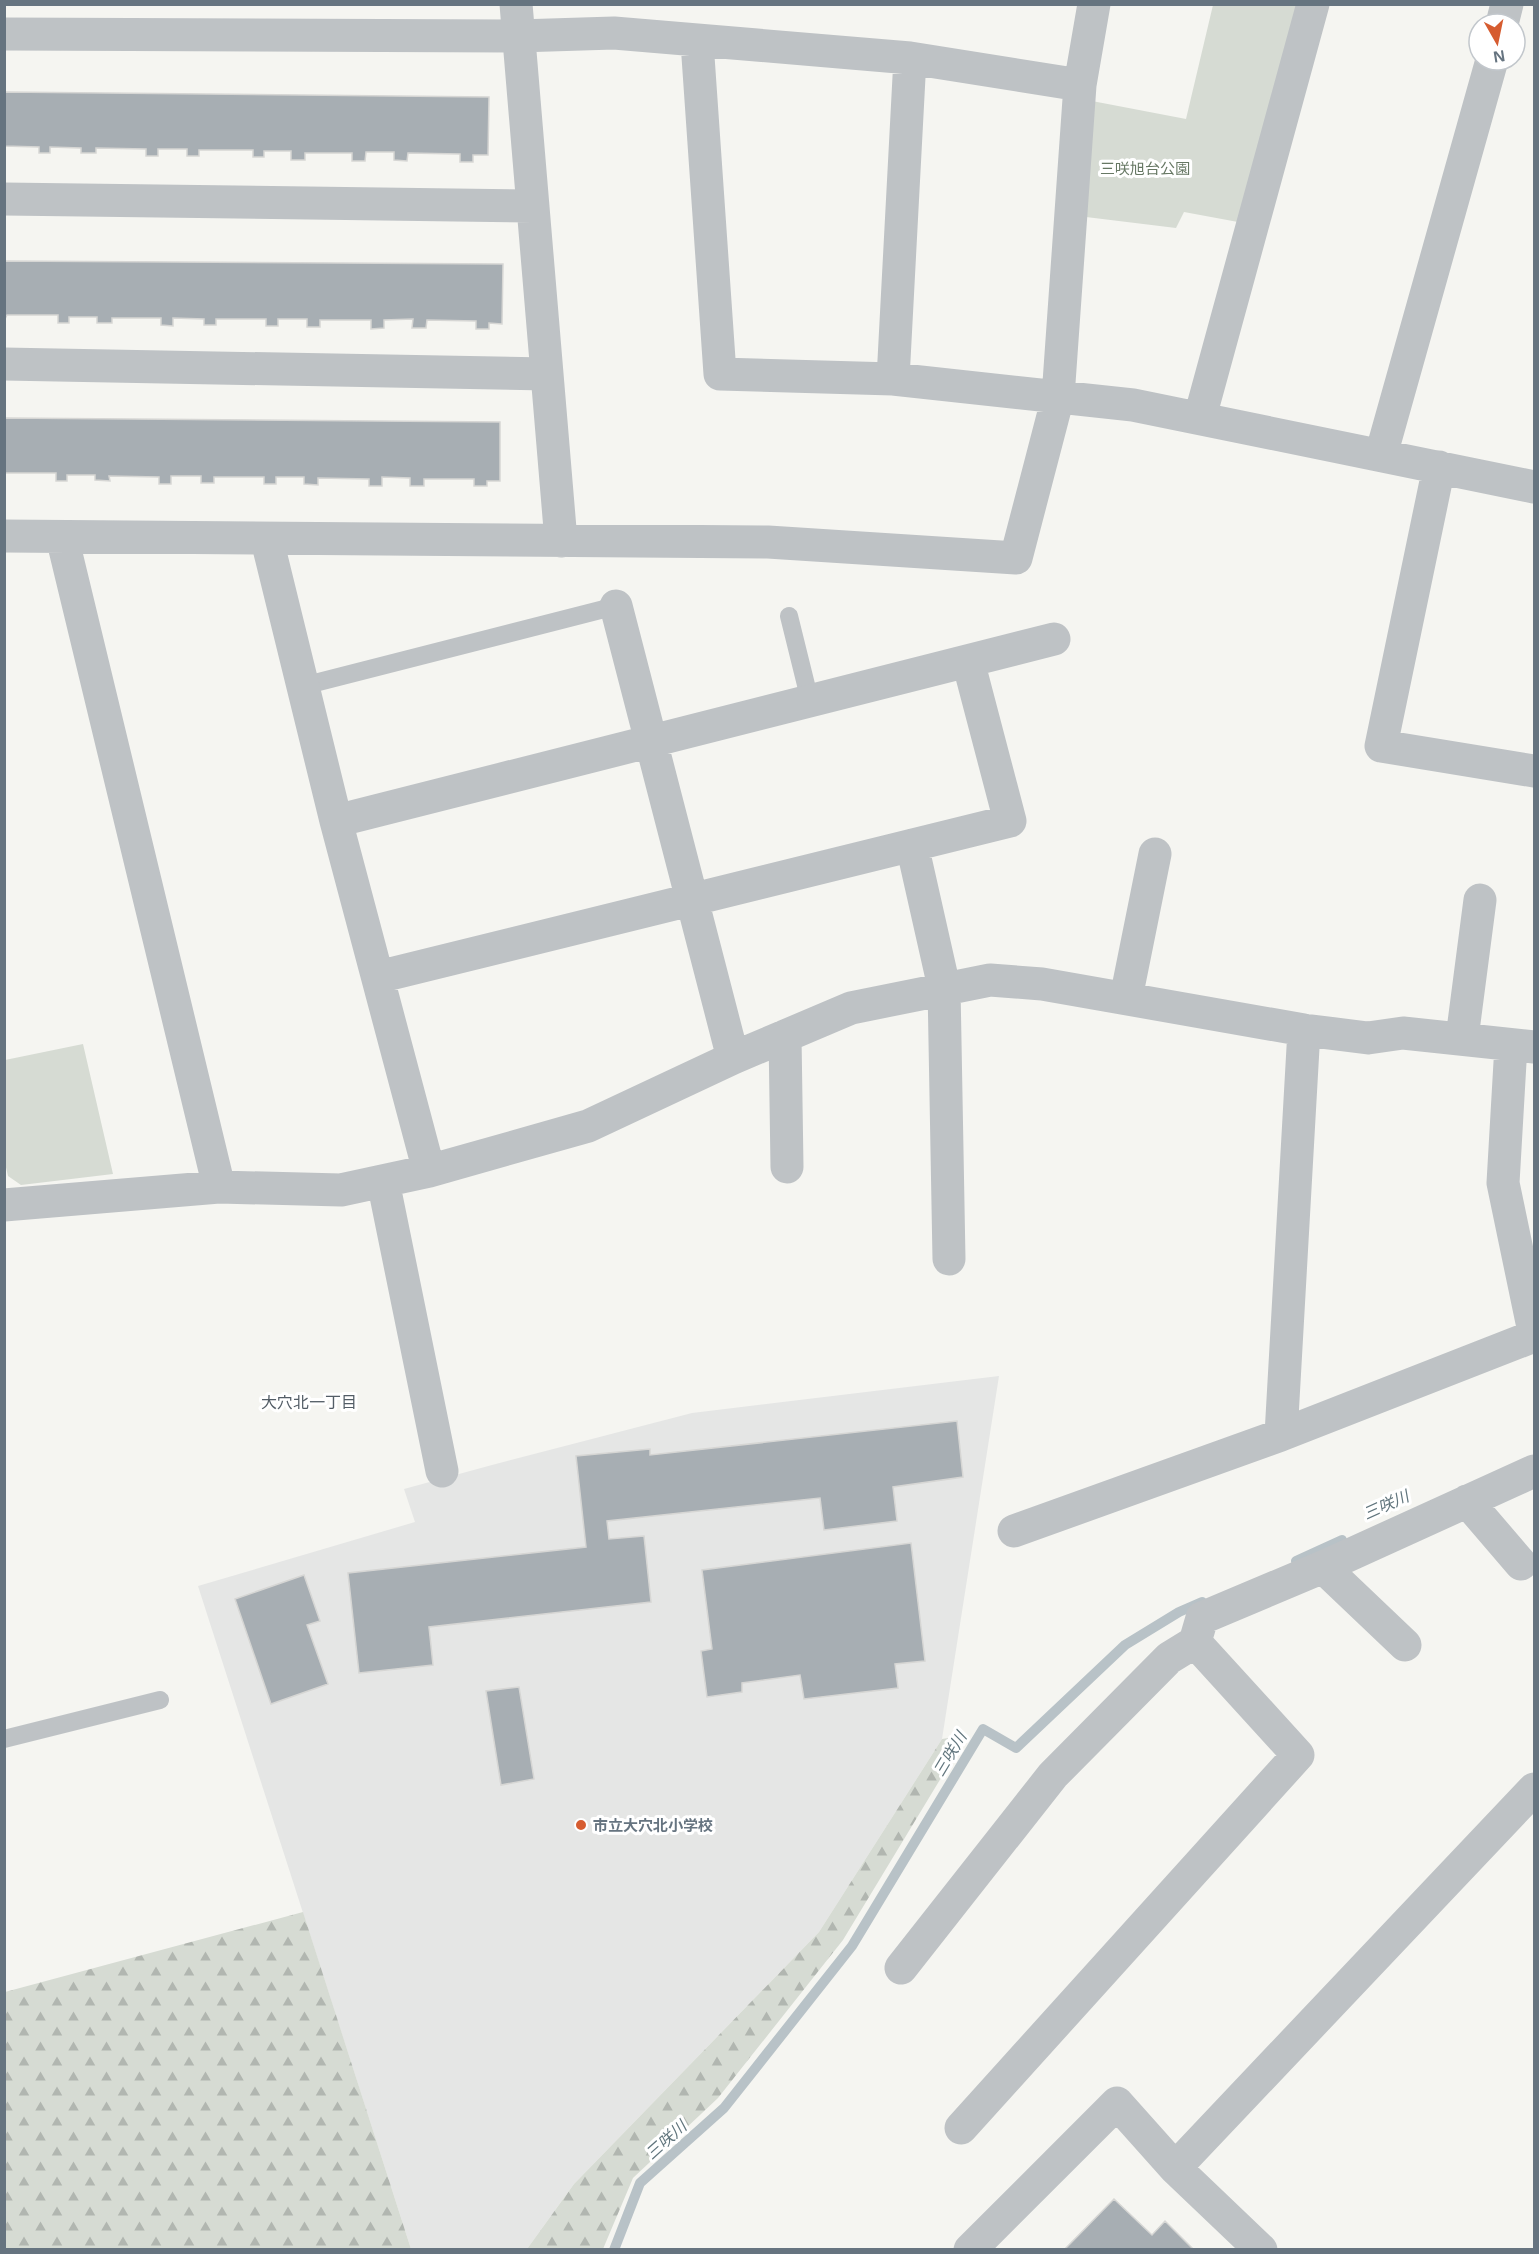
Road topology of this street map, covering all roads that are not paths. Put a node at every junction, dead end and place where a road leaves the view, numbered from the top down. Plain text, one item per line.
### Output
1 (1094, 4) edge
2 (1313, 4) edge
3 (517, 20) edge
4 (4, 34) edge
5 (697, 42) junction
6 (910, 58) junction
7 (1489, 72) edge
8 (1080, 85) junction
9 (4, 199) edge
10 (533, 206) junction
11 (4, 364) edge
12 (547, 374) junction
13 (893, 379) junction
14 (1058, 397) junction
15 (1200, 417) junction
16 (1381, 455) junction
17 (1439, 467) junction
18 (1534, 487) edge
19 (4, 536) edge
20 (62, 537) junction
21 (267, 540) junction
22 (561, 541) junction
23 (616, 606) joint
24 (789, 616) dead end
25 (1054, 639) dead end
26 (968, 661) junction
27 (303, 686) junction
28 (810, 701) junction
29 (651, 741) junction
30 (1534, 771) edge
31 (336, 821) junction
32 (912, 845) junction
33 (1155, 854) dead end
34 (692, 899) junction
35 (1480, 900) dead end
36 (378, 977) junction
37 (944, 987) junction
38 (1126, 998) junction
39 (1304, 1030) junction
40 (785, 1036) junction
41 (1462, 1038) junction
42 (1523, 1046) edge
43 (733, 1058) junction
44 (787, 1167) dead end
45 (429, 1171) junction
46 (382, 1181) junction
47 (219, 1188) junction
48 (4, 1205) edge
49 (949, 1259) dead end
50 (1534, 1332) edge
51 (1534, 1336) edge
52 (1281, 1435) junction
53 (442, 1471) dead end
54 (1534, 1471) edge
55 (1467, 1502) junction
56 (1014, 1531) dead end
57 (1521, 1564) dead end
58 (1323, 1567) junction
59 (1196, 1642) junction
60 (1405, 1645) dead end
61 (160, 1700) dead end
62 (4, 1739) edge
63 (1534, 1789) edge
64 (901, 1968) dead end
65 (961, 2128) dead end
66 (1175, 2168) junction
67 (970, 2250) edge
68 (1261, 2250) edge

1 - 8 street
2 - 15 street
3 - 4 street
3 - 5 street
3 - 10 street
5 - 6 street
5 - 13 street
6 - 8 street
6 - 13 street
7 - 16 street
8 - 14 street
9 - 10 street
10 - 12 street
11 - 12 street
12 - 22 street
13 - 14 street
14 - 15 street
14 - 22 street
15 - 16 street
16 - 17 street
17 - 18 street
17 - 30 street
19 - 20 street
20 - 21 street
20 - 47 street
21 - 22 street
21 - 27 street
23 - 27 lane
23 - 29 street
24 - 28 lane
25 - 26 street
26 - 28 street
26 - 32 street
27 - 31 street
28 - 29 street
29 - 31 street
29 - 34 street
31 - 36 street
32 - 34 street
32 - 37 street
33 - 38 street
34 - 36 street
34 - 43 street
35 - 41 street
36 - 45 street
37 - 38 street
37 - 40 street
37 - 49 street
38 - 39 street
39 - 41 street
39 - 52 street
40 - 43 street
40 - 44 street
41 - 42 street
42 - 50 street
43 - 45 street
45 - 46 street
46 - 47 street
46 - 53 street
47 - 48 street
51 - 52 street
52 - 56 street
54 - 55 street
55 - 57 street
55 - 58 street
58 - 59 street
58 - 60 street
59 - 64 street
59 - 65 street
61 - 62 lane
63 - 66 street
66 - 67 street
66 - 68 street

